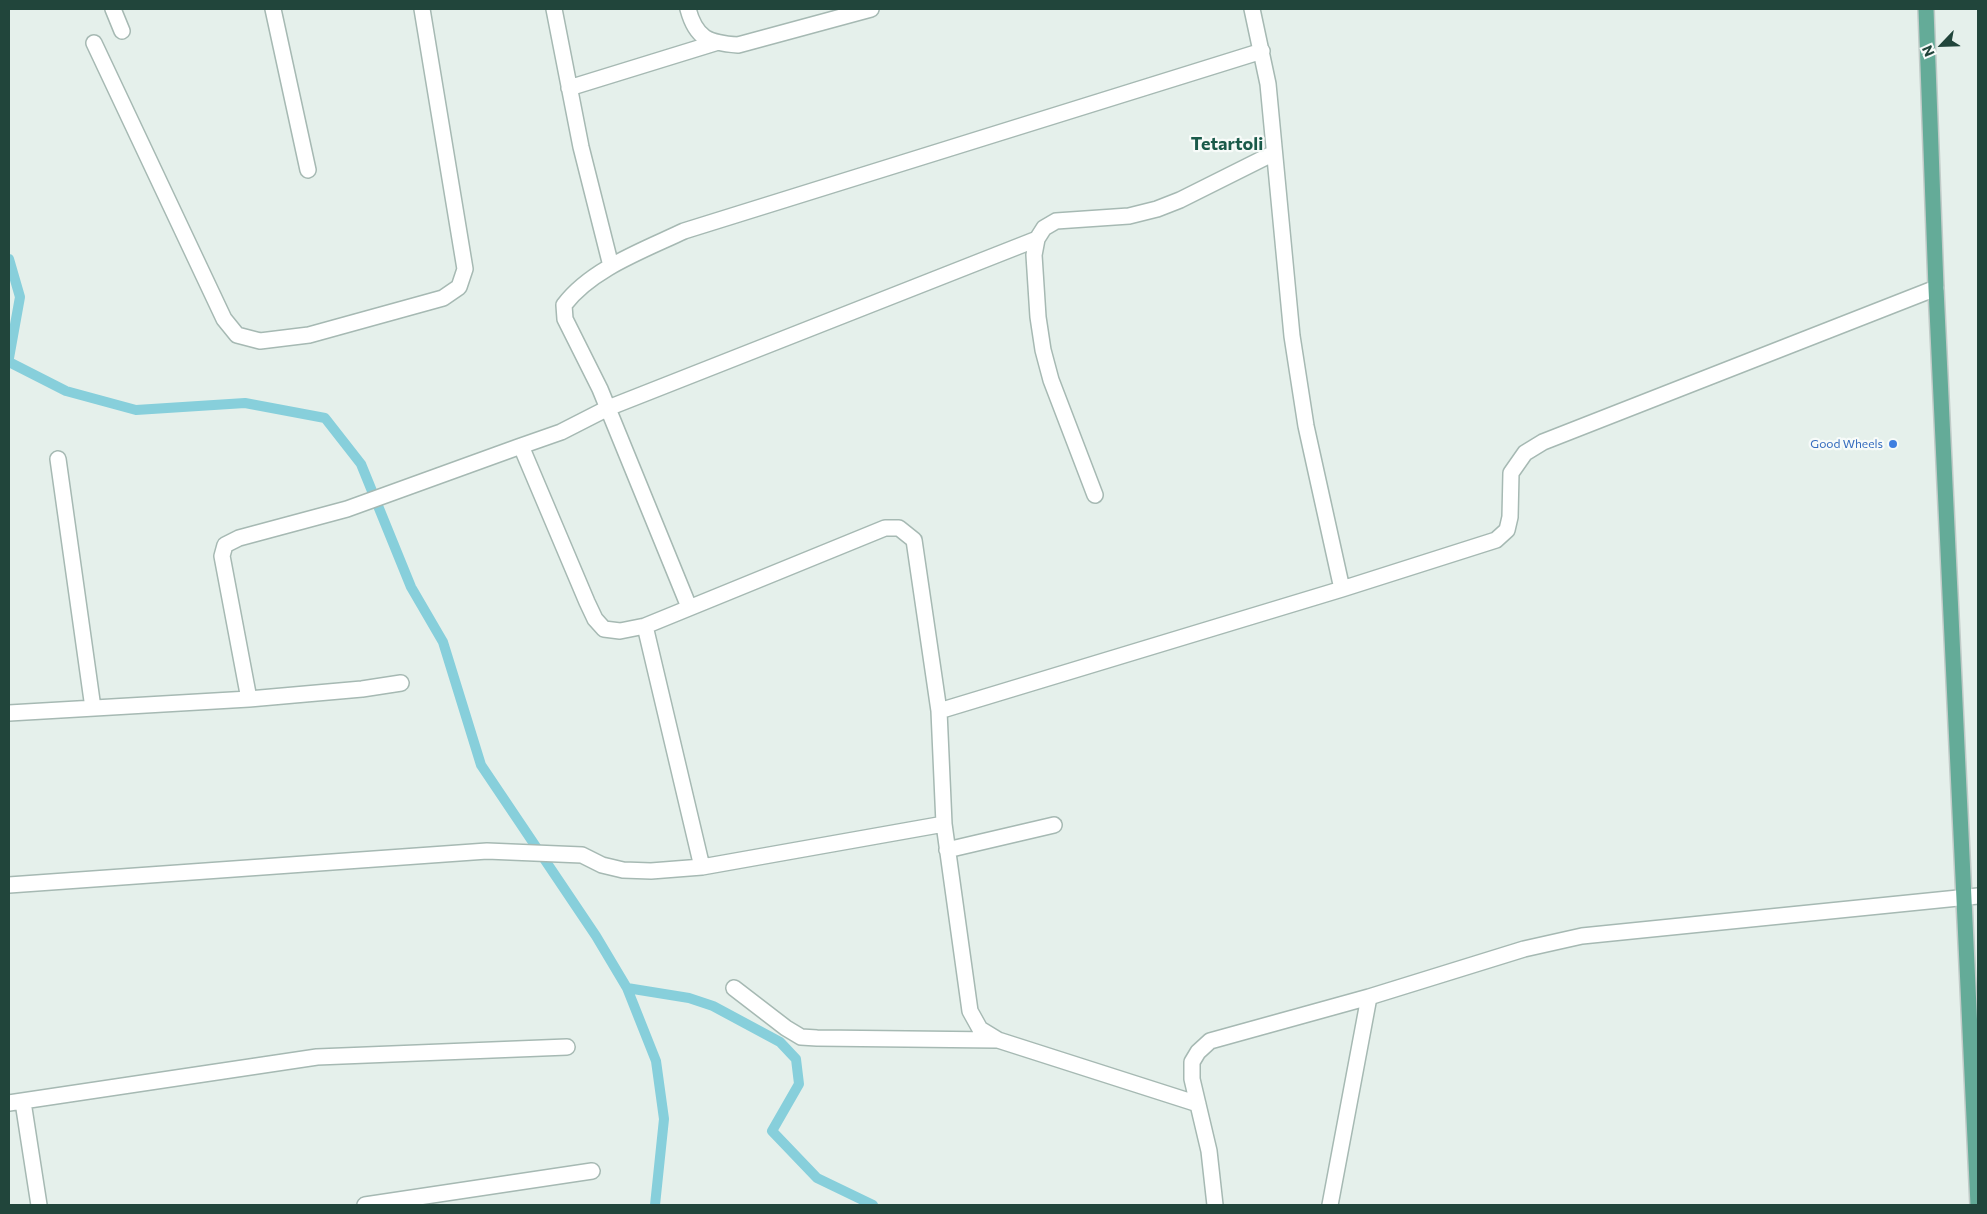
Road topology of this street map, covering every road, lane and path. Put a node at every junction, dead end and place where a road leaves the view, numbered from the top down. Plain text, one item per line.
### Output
1 (113, 9) edge
2 (273, 9) edge
3 (422, 9) edge
4 (554, 9) edge
5 (688, 9) edge
6 (871, 9) edge
7 (1252, 9) edge
8 (1926, 9) edge
9 (122, 31) dead end
10 (94, 43) dead end
11 (716, 44) junction
12 (1262, 51) junction
13 (569, 88) junction
14 (1274, 153) junction
15 (308, 170) dead end
16 (1037, 239) junction
17 (611, 266) junction
18 (1936, 288) junction
19 (608, 408) junction
20 (521, 446) junction
21 (58, 459) dead end
22 (1095, 495) dead end
23 (1342, 589) junction
24 (689, 607) junction
25 (645, 626) junction
26 (401, 683) dead end
27 (249, 699) junction
28 (93, 708) junction
29 (939, 711) junction
30 (9, 713) edge
31 (944, 824) junction
32 (1054, 825) dead end
33 (947, 850) junction
34 (702, 866) junction
35 (9, 885) edge
36 (1971, 896) edge
37 (734, 988) dead end
38 (1369, 997) junction
39 (998, 1040) junction
40 (567, 1047) dead end
41 (16, 1103) edge
42 (1198, 1104) junction
43 (1975, 1120) edge
44 (592, 1171) dead end
45 (39, 1205) edge
46 (365, 1205) edge
47 (1215, 1205) edge
48 (1330, 1205) edge
49 (1978, 1205) edge

1 - 9 street
2 - 15 street
3 - 10 street
4 - 13 street
5 - 11 street
6 - 11 street
7 - 12 street
8 - 18 main road
11 - 13 street
12 - 14 street
12 - 17 street
13 - 17 street
14 - 16 street
14 - 23 street
16 - 19 street
16 - 22 street
17 - 19 street
18 - 23 street
18 - 36 main road
19 - 20 street
19 - 24 street
20 - 25 street
20 - 27 street
21 - 28 street
23 - 29 street
24 - 25 street
24 - 29 street
25 - 34 street
26 - 27 street
27 - 28 street
28 - 30 street
29 - 31 street
31 - 33 street
31 - 34 street
32 - 33 street
33 - 39 street
34 - 35 street
36 - 38 street
36 - 43 main road
37 - 39 street
38 - 42 street
38 - 48 street
39 - 42 street
40 - 41 street
41 - 45 street
42 - 47 street
43 - 49 main road
44 - 46 street

